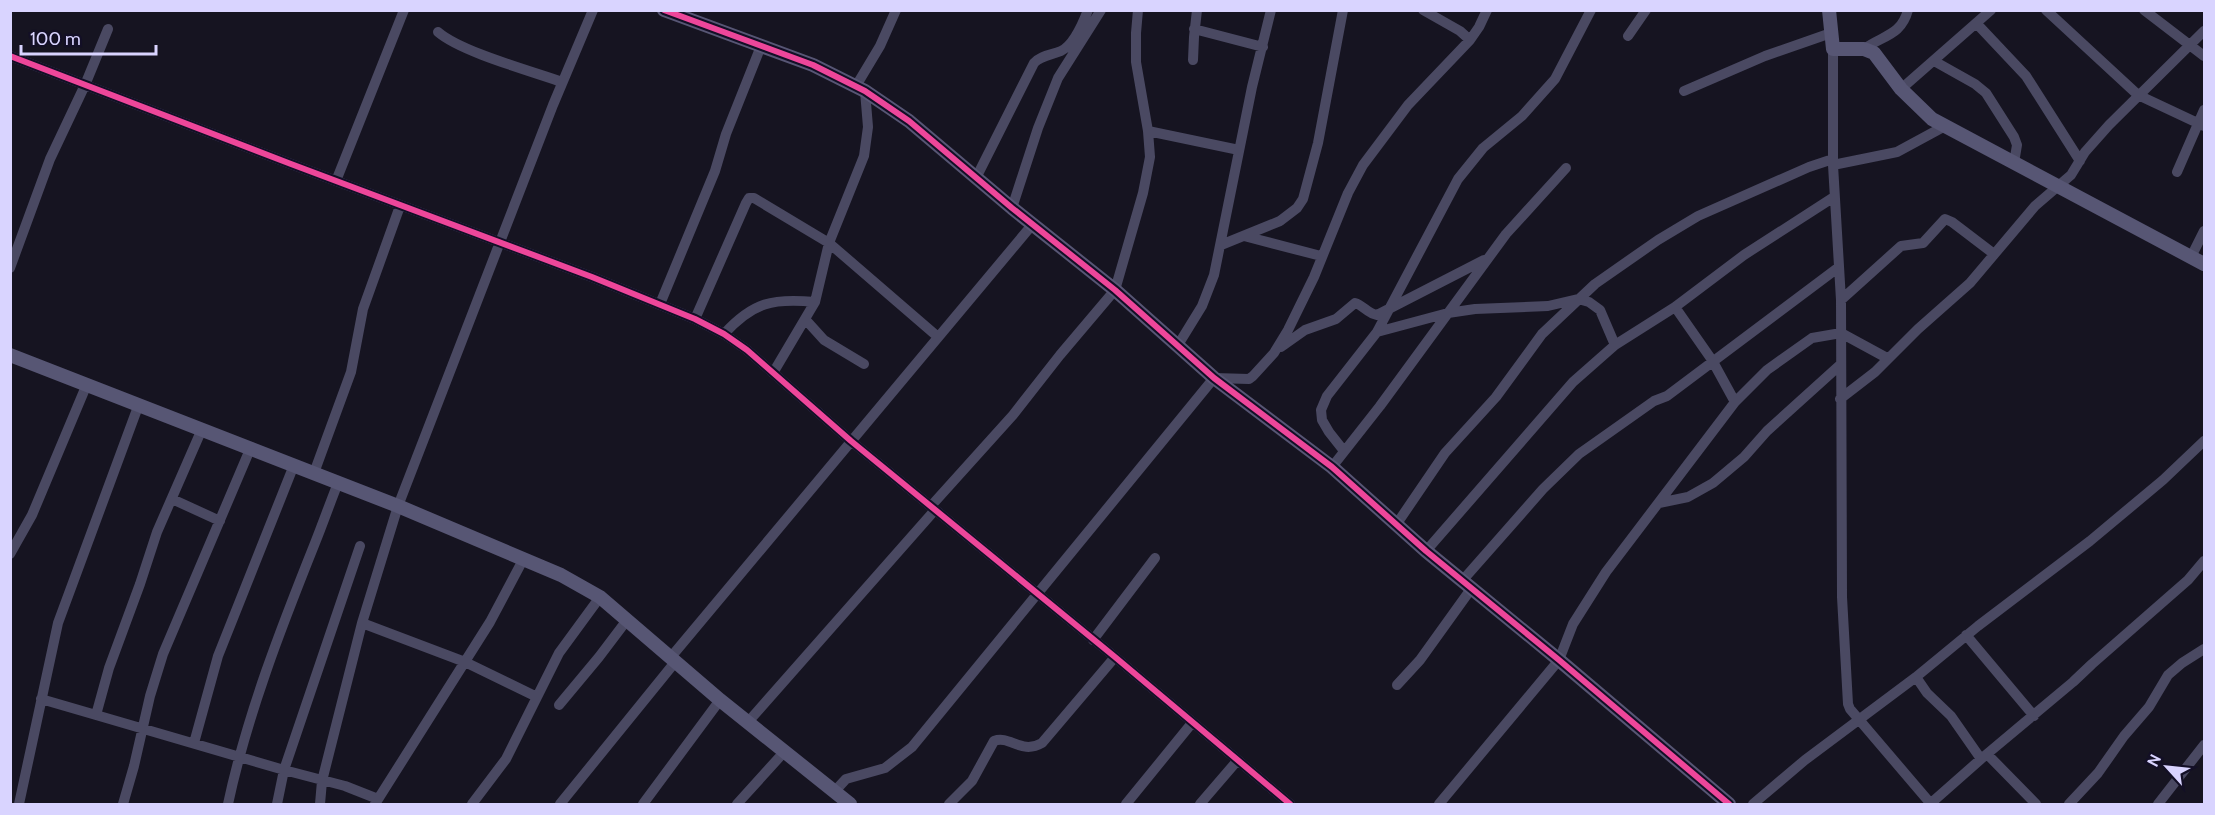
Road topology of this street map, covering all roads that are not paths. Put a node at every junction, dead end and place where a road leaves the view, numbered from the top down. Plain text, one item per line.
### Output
1 (404, 10) edge
2 (593, 10) edge
3 (664, 10) edge
4 (896, 10) edge
5 (1088, 10) edge
6 (1101, 10) edge
7 (1138, 10) edge
8 (1197, 10) edge
9 (1271, 10) edge
10 (1343, 10) edge
11 (1423, 10) edge
12 (1487, 10) edge
13 (1591, 10) edge
14 (1646, 10) edge
15 (1829, 10) edge
16 (1908, 10) edge
17 (1991, 10) edge
18 (2046, 10) edge
19 (2144, 10) edge
20 (1977, 24) junction
21 (108, 29) dead end
22 (1194, 29) junction
23 (2205, 31) edge
24 (438, 32) dead end
25 (1831, 33) junction
26 (1628, 36) dead end
27 (1470, 40) junction
28 (2189, 45) junction
29 (761, 46) junction
30 (1263, 47) junction
31 (1833, 49) junction
32 (1864, 49) junction
33 (10, 56) edge
34 (2205, 56) edge
35 (1193, 60) dead end
36 (1934, 61) junction
37 (562, 82) junction
38 (86, 86) junction
39 (860, 88) junction
40 (1901, 89) junction
41 (1684, 92) dead end
42 (2138, 95) junction
43 (2205, 110) edge
44 (1939, 122) junction
45 (2202, 125) edge
46 (1148, 131) junction
47 (1239, 150) junction
48 (2080, 161) junction
49 (1833, 162) junction
50 (2014, 163) junction
51 (1566, 168) dead end
52 (2177, 172) dead end
53 (976, 178) junction
54 (336, 181) junction
55 (2057, 186) junction
56 (1834, 198) junction
57 (400, 206) junction
58 (1012, 208) junction
59 (1032, 225) junction
60 (2205, 231) edge
61 (1244, 236) junction
62 (500, 243) junction
63 (829, 243) junction
64 (1221, 245) junction
65 (1994, 255) junction
66 (1321, 256) junction
67 (1488, 257) junction
68 (2191, 257) junction
69 (2205, 264) edge
70 (1839, 267) junction
71 (10, 268) edge
72 (1115, 290) junction
73 (1578, 299) junction
74 (1841, 300) junction
75 (815, 302) junction
76 (660, 304) junction
77 (1675, 307) junction
78 (1388, 311) junction
79 (1448, 313) junction
80 (695, 319) junction
81 (805, 319) junction
82 (1377, 332) junction
83 (1841, 333) junction
84 (724, 334) junction
85 (938, 337) junction
86 (1178, 345) junction
87 (1615, 345) junction
88 (1274, 353) junction
89 (1887, 358) junction
90 (12, 359) edge
91 (1712, 360) junction
92 (864, 364) dead end
93 (1840, 365) junction
94 (772, 373) junction
95 (1214, 378) junction
96 (87, 384) junction
97 (1840, 399) junction
98 (1735, 402) junction
99 (139, 404) junction
100 (202, 429) junction
101 (851, 441) junction
102 (2205, 441) edge
103 (251, 447) junction
104 (1344, 451) junction
105 (294, 465) junction
106 (1332, 467) junction
107 (314, 473) junction
108 (338, 483) junction
109 (172, 499) junction
110 (1659, 503) junction
111 (398, 506) junction
112 (933, 508) junction
113 (220, 522) junction
114 (1396, 525) junction
115 (360, 546) dead end
116 (1426, 551) junction
117 (10, 554) edge
118 (524, 558) junction
119 (1155, 558) dead end
120 (2205, 561) edge
121 (1467, 585) junction
122 (1037, 594) junction
123 (600, 597) junction
124 (627, 620) junction
125 (362, 623) junction
126 (1966, 635) junction
127 (1093, 640) junction
128 (2205, 649) edge
129 (1115, 657) junction
130 (674, 659) junction
131 (1559, 660) junction
132 (465, 662) junction
133 (1916, 677) junction
134 (1396, 685) dead end
135 (537, 697) junction
136 (41, 699) junction
137 (720, 700) junction
138 (559, 705) dead end
139 (96, 715) junction
140 (2034, 716) junction
141 (1859, 718) junction
142 (748, 722) junction
143 (1192, 723) junction
144 (143, 728) junction
145 (194, 743) junction
146 (2205, 745) edge
147 (785, 752) junction
148 (1984, 756) junction
149 (239, 757) junction
150 (1237, 761) junction
151 (284, 770) junction
152 (322, 781) junction
153 (834, 792) junction
154 (376, 802) edge
155 (19, 804) edge
156 (123, 804) edge
157 (228, 804) edge
158 (277, 804) edge
159 (320, 804) edge
160 (472, 804) edge
161 (560, 804) edge
162 (643, 804) edge
163 (737, 804) edge
164 (850, 804) edge
165 (949, 804) edge
166 (1126, 804) edge
167 (1200, 804) edge
168 (1290, 804) edge
169 (1439, 804) edge
170 (1729, 804) edge
171 (1753, 804) edge
172 (1930, 804) edge
173 (2036, 804) edge
174 (2069, 804) edge
175 (2158, 804) edge

1 - 54 street
2 - 37 street
3 - 29 street
4 - 39 street
5 - 53 street
6 - 58 street
7 - 46 street
8 - 22 street
9 - 30 street
10 - 61 street
11 - 27 street
12 - 27 street
13 - 78 street
14 - 26 street
15 - 25 street
16 - 32 street
17 - 20 street
18 - 42 street
19 - 28 street
20 - 36 street
20 - 48 street
21 - 38 street
22 - 30 street
22 - 35 street
23 - 28 street
24 - 37 street
25 - 31 street
25 - 41 street
27 - 66 street
28 - 34 street
28 - 42 street
29 - 39 street
29 - 76 street
30 - 47 street
31 - 32 street
31 - 49 street
32 - 40 street
33 - 38 street
36 - 40 street
36 - 50 street
37 - 62 street
38 - 54 street
38 - 71 street
39 - 53 street
39 - 63 street
40 - 44 street
42 - 45 street
42 - 48 street
43 - 45 street
44 - 49 street
44 - 50 street
45 - 52 street
46 - 47 street
46 - 72 street
47 - 64 street
48 - 55 street
49 - 56 street
49 - 73 street
50 - 55 street
51 - 67 street
53 - 58 street
54 - 57 street
55 - 65 street
55 - 68 street
56 - 70 street
56 - 77 street
57 - 62 street
57 - 107 street
58 - 59 street
59 - 72 street
59 - 85 street
60 - 68 street
61 - 64 street
61 - 66 street
62 - 76 street
62 - 111 street
63 - 75 street
63 - 80 street
63 - 85 street
64 - 86 street
65 - 74 street
65 - 89 street
66 - 88 street
67 - 78 street
67 - 79 street
68 - 69 street
70 - 74 street
70 - 91 street
72 - 86 street
72 - 112 street
73 - 79 street
73 - 87 street
73 - 114 street
74 - 83 street
75 - 81 street
75 - 84 street
76 - 80 street
77 - 87 street
77 - 91 street
78 - 82 street
78 - 88 street
79 - 82 street
79 - 104 street
80 - 84 street
81 - 92 street
81 - 94 street
82 - 104 street
83 - 89 street
83 - 93 street
83 - 98 street
84 - 94 street
85 - 101 street
86 - 95 street
87 - 116 street
88 - 95 street
89 - 97 street
90 - 96 street
91 - 98 street
91 - 121 street
93 - 97 street
93 - 110 street
94 - 101 street
95 - 106 street
95 - 122 street
96 - 99 street
96 - 117 street
97 - 141 street
98 - 110 street
99 - 100 street
99 - 136 street
100 - 103 street
100 - 109 street
101 - 112 street
101 - 130 street
102 - 126 street
103 - 105 street
103 - 113 street
104 - 106 street
105 - 107 street
105 - 145 street
106 - 114 street
107 - 108 street
108 - 111 street
108 - 149 street
109 - 113 street
109 - 139 street
110 - 131 street
111 - 118 street
111 - 125 street
112 - 122 street
112 - 142 street
113 - 144 street
114 - 116 street
115 - 151 street
116 - 121 street
118 - 123 street
118 - 132 street
119 - 127 street
120 - 140 street
121 - 131 street
121 - 134 street
122 - 127 street
122 - 153 street
123 - 124 street
123 - 135 street
124 - 130 street
124 - 138 street
125 - 132 street
125 - 152 street
126 - 133 street
126 - 140 street
127 - 129 street
128 - 174 street
129 - 143 street
129 - 165 street
130 - 137 street
130 - 161 street
131 - 169 street
131 - 170 street
132 - 135 street
132 - 154 street
133 - 141 street
133 - 148 street
135 - 160 street
136 - 139 street
136 - 155 street
137 - 142 street
137 - 162 street
139 - 144 street
140 - 148 street
141 - 171 street
141 - 172 street
142 - 147 street
143 - 150 street
143 - 166 street
144 - 145 street
144 - 156 street
145 - 149 street
146 - 175 street
147 - 153 street
147 - 163 street
148 - 172 street
148 - 173 street
149 - 151 street
149 - 157 street
150 - 167 street
150 - 168 street
151 - 152 street
151 - 158 street
152 - 154 street
152 - 159 street
153 - 164 street

